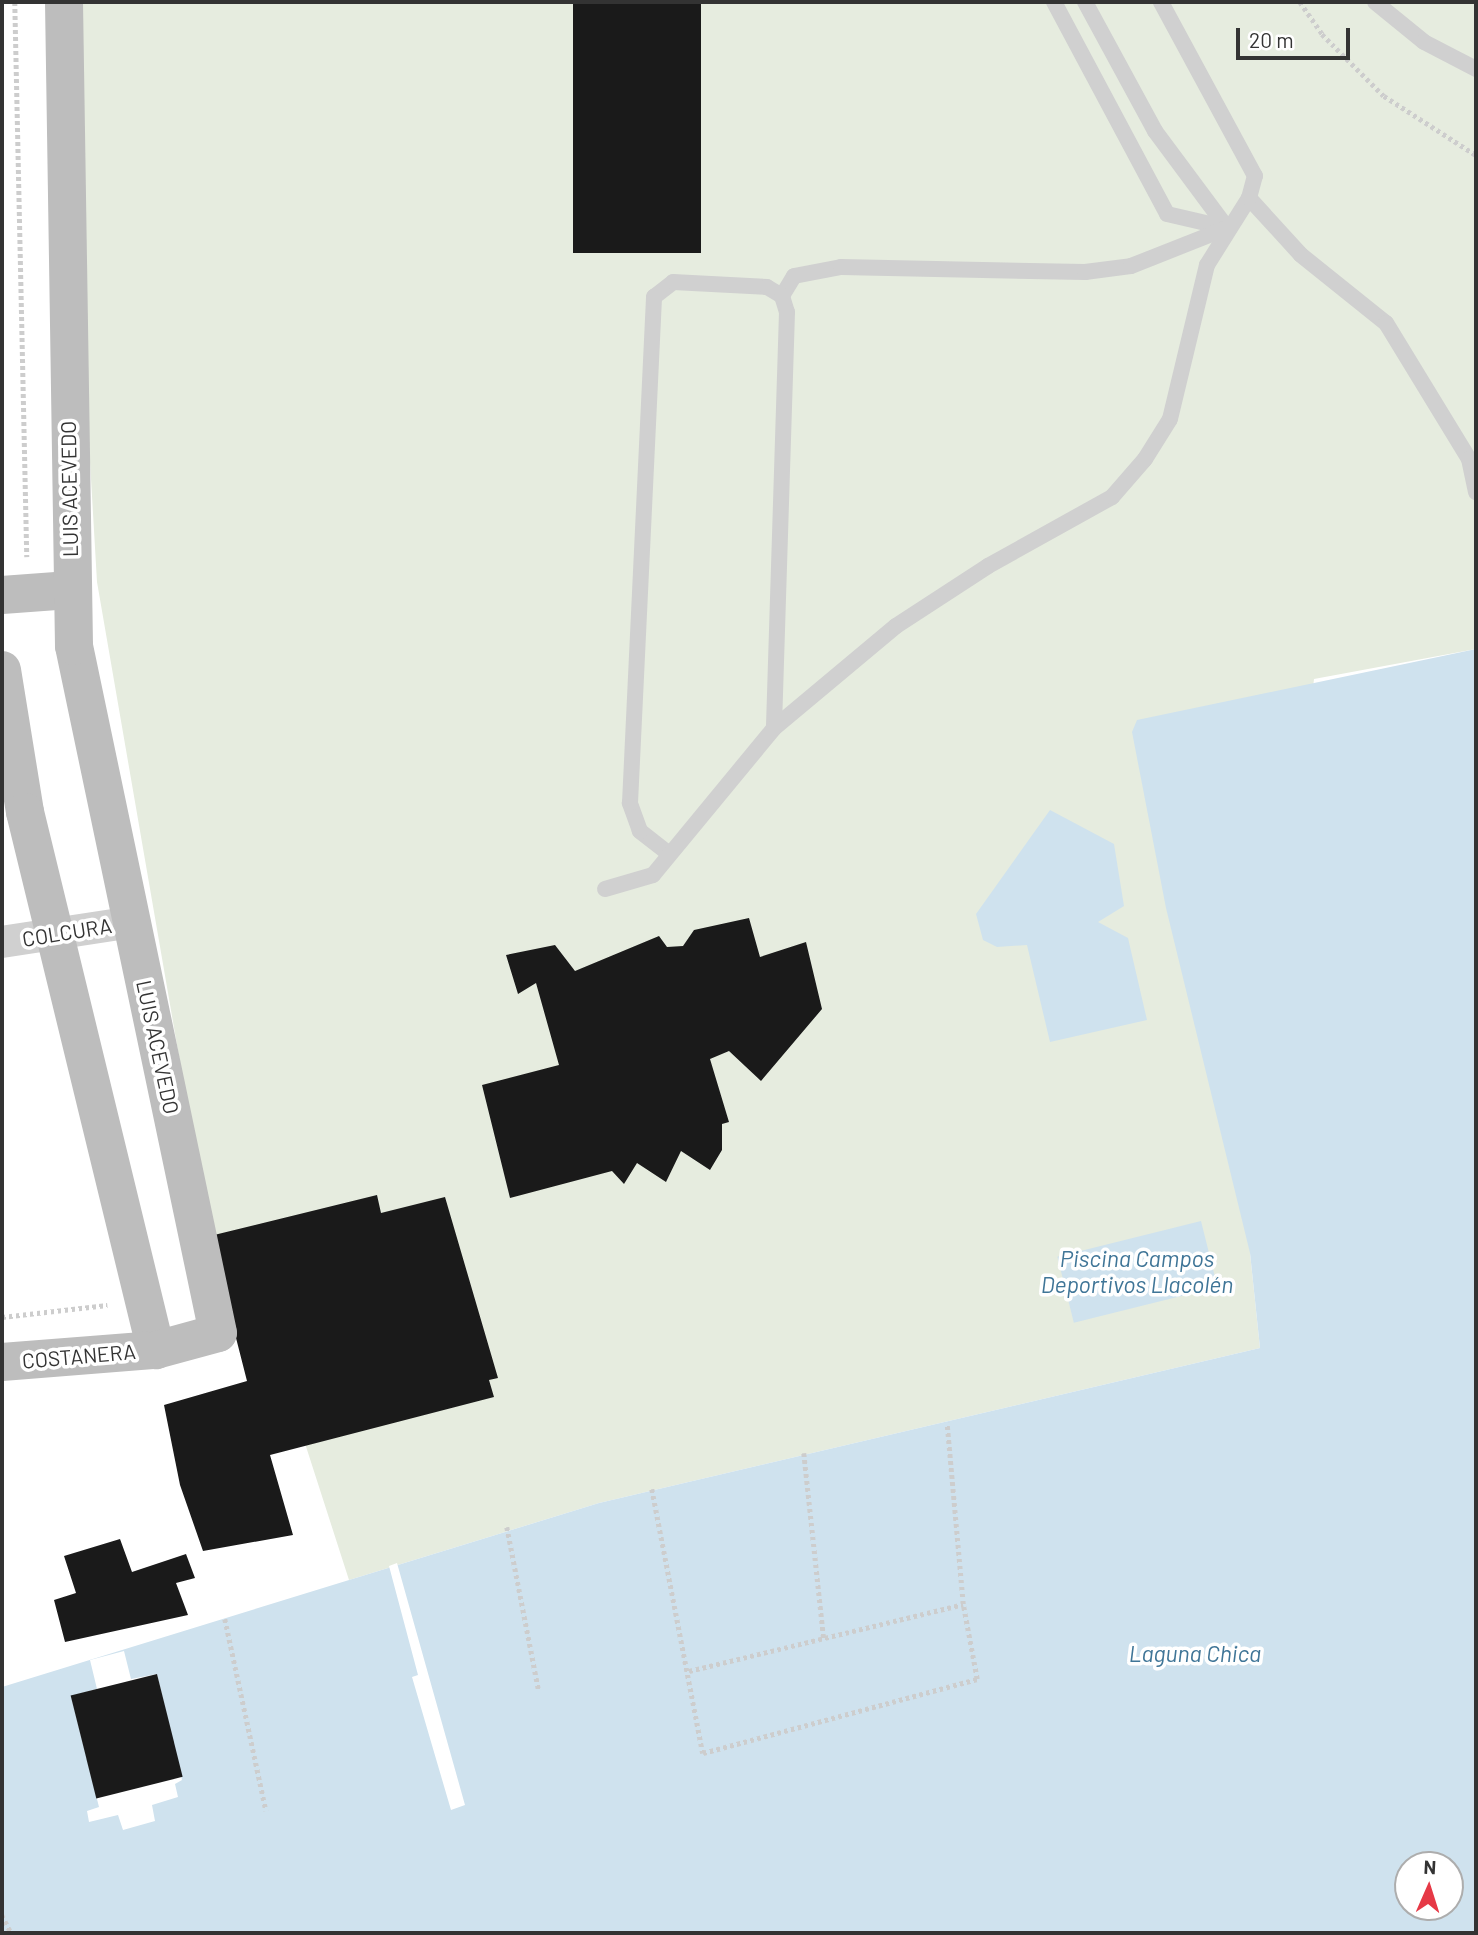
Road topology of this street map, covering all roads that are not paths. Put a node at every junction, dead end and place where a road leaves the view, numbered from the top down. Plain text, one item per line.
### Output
1 (64, 2) edge
2 (1054, 2) edge
3 (1086, 2) edge
4 (1161, 2) edge
5 (1375, 2) edge
6 (1476, 69) edge
7 (1249, 198) junction
8 (1227, 228) junction
9 (782, 296) junction
10 (1476, 492) edge
11 (70, 590) junction
12 (2, 595) edge
13 (2, 670) edge
14 (774, 728) junction
15 (668, 853) junction
16 (605, 889) dead end
17 (132, 922) junction
18 (54, 934) junction
19 (2, 942) edge
20 (156, 1349) junction
21 (2, 1362) edge

1 - 11 street, LUIS ACEVEDO
2 - 8 lane
3 - 8 lane
4 - 7 lane
5 - 6 lane
7 - 8 lane
7 - 10 lane
8 - 9 lane
8 - 14 lane
9 - 14 lane
9 - 15 lane
11 - 12 street
11 - 17 street, LUIS ACEVEDO
13 - 18 street
14 - 15 lane
15 - 16 lane
17 - 18 street, COLCURA
17 - 20 street, LUIS ACEVEDO
18 - 19 street, COLCURA
18 - 20 street
20 - 21 street, COSTANERA

